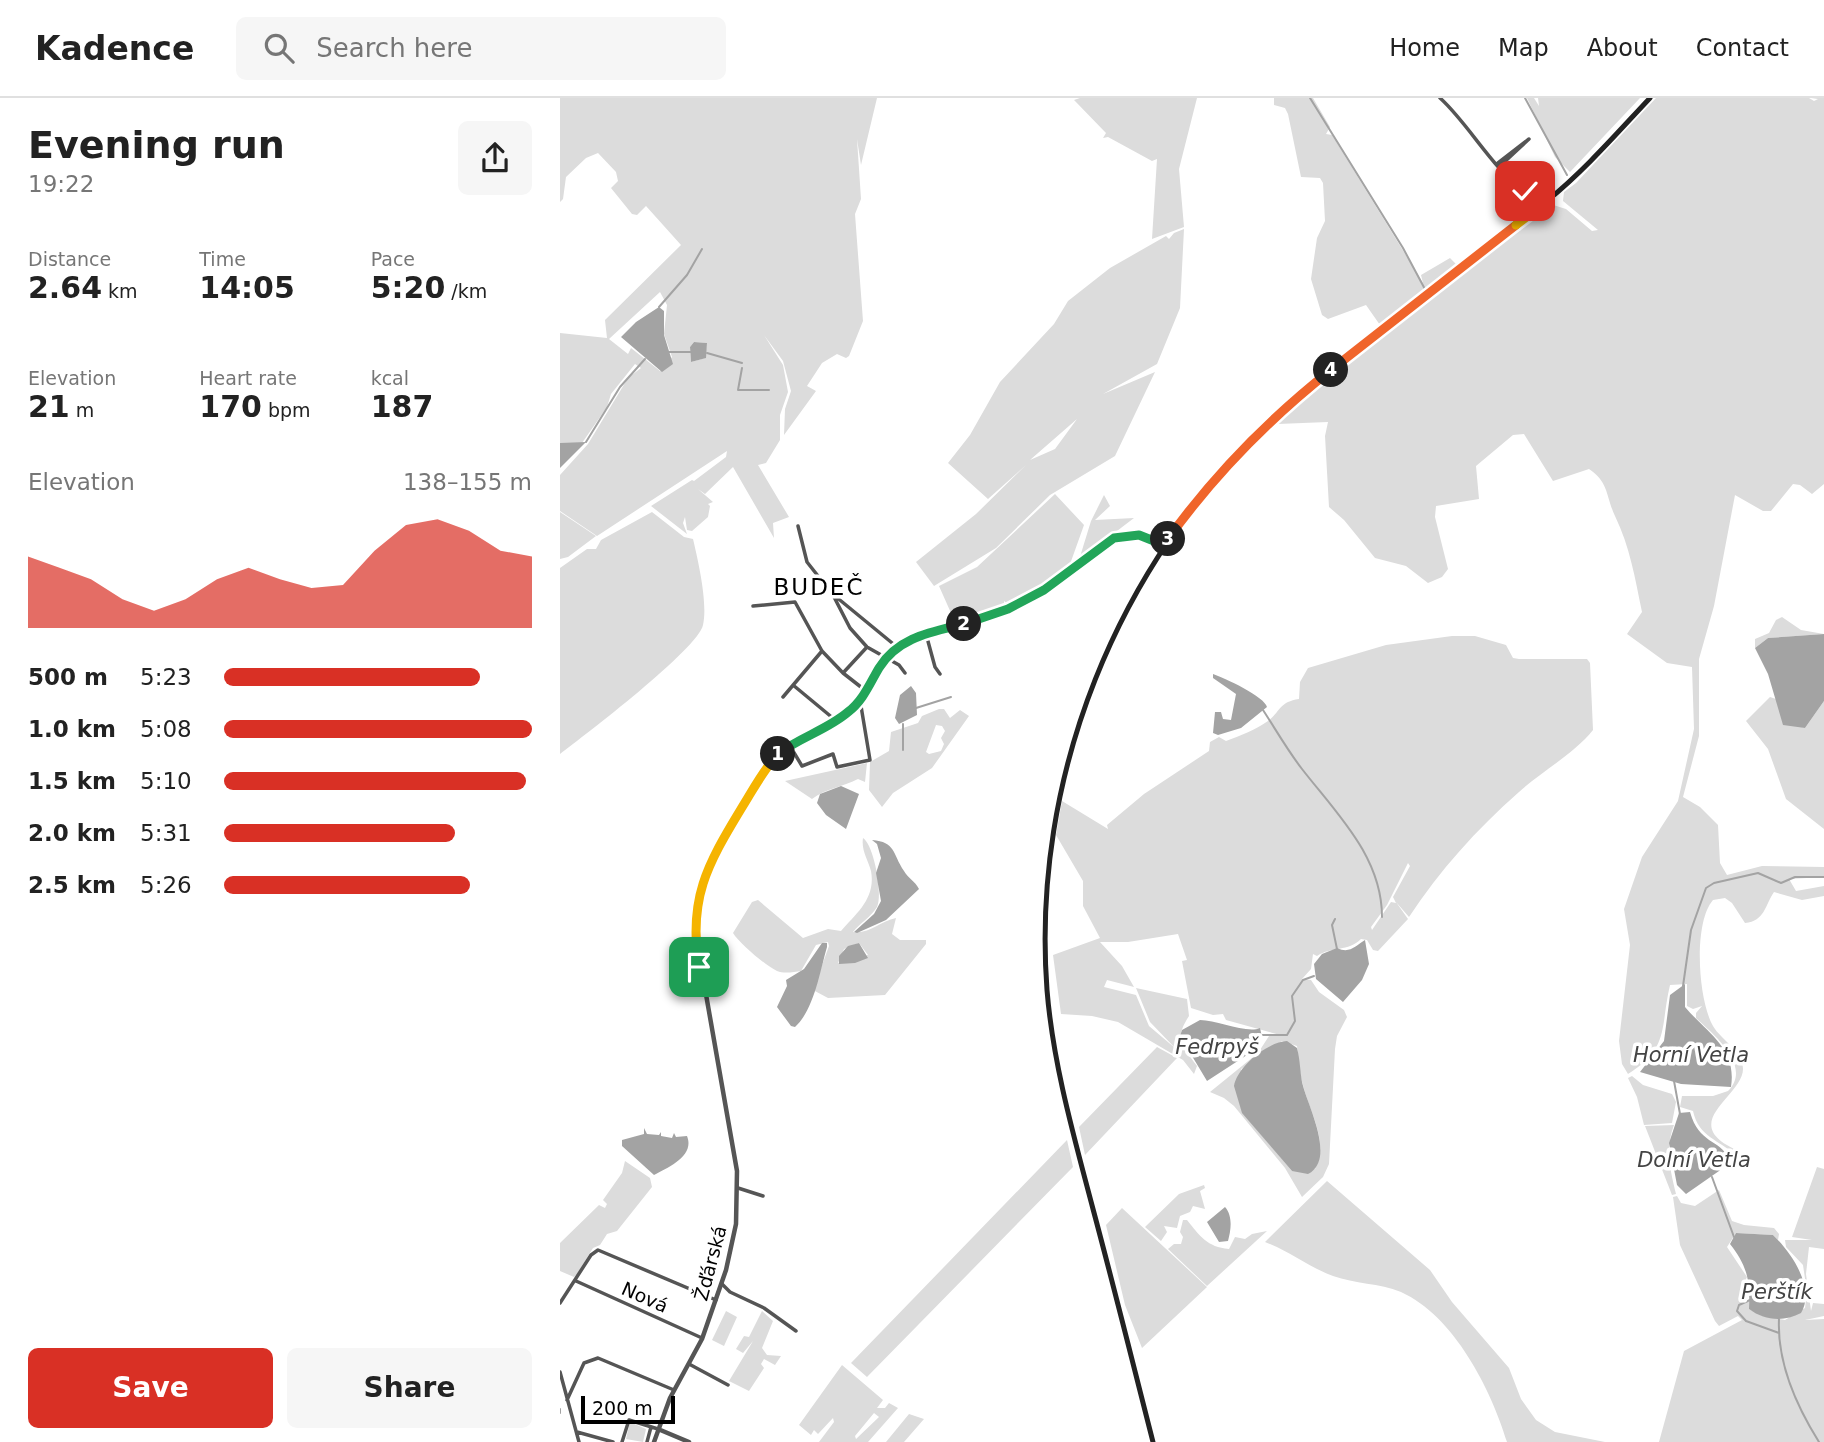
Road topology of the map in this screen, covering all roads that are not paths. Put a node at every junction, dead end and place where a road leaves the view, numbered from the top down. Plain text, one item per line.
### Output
1 (1440, 98) edge
2 (1650, 98) edge
3 (1499, 164) junction
4 (1549, 200) junction
5 (798, 526) dead end
6 (1164, 545) junction
7 (833, 595) junction
8 (753, 606) dead end
9 (926, 634) junction
10 (867, 647) junction
11 (897, 647) junction
12 (822, 651) junction
13 (885, 658) junction
14 (843, 673) junction
15 (905, 673) dead end
16 (940, 674) dead end
17 (793, 685) junction
18 (866, 691) junction
19 (783, 697) dead end
20 (860, 700) junction
21 (836, 721) junction
22 (790, 746) junction
23 (738, 1188) junction
24 (763, 1196) dead end
25 (576, 1281) junction
26 (722, 1283) junction
27 (730, 1292) junction
28 (718, 1293) junction
29 (716, 1300) junction
30 (560, 1303) edge
31 (796, 1331) dead end
32 (702, 1339) junction
33 (689, 1364) junction
34 (560, 1372) edge
35 (727, 1385) dead end
36 (674, 1390) junction
37 (567, 1400) junction
38 (651, 1427) junction
39 (658, 1429) junction
40 (575, 1431) junction
41 (579, 1442) edge
42 (613, 1442) edge
43 (622, 1442) edge
44 (648, 1442) edge
45 (654, 1442) edge
46 (689, 1442) edge
47 (1153, 1442) edge

1 - 3 street
2 - 4 main road
3 - 3 street
3 - 4 street
4 - 6 main road
5 - 7 street
6 - 9 street, Žďárská
6 - 47 main road
7 - 10 street
7 - 11 street
8 - 12 street
9 - 11 street, Žďárská
9 - 16 street
10 - 13 street
10 - 14 street
11 - 13 street, Žďárská
12 - 14 street
12 - 17 street
13 - 15 street
13 - 18 street, Žďárská
14 - 18 street
17 - 19 street
17 - 21 street
18 - 20 street, Žďárská
20 - 21 street, Žďárská
20 - 22 street
21 - 22 street, Žďárská
22 - 23 street, Žďárská
23 - 24 street
23 - 26 street, Žďárská
25 - 29 street
25 - 30 street
25 - 32 street, Nová
26 - 27 street
26 - 28 street, Žďárská
27 - 28 street
27 - 31 street
28 - 29 street, Žďárská
29 - 32 street, Žďárská
32 - 33 street, Žďárská
33 - 35 street
33 - 36 street, Žďárská
34 - 37 street
36 - 37 street
36 - 39 street, Žďárská
37 - 40 street
38 - 39 street
38 - 43 street
38 - 44 street
39 - 45 street, Žďárská
39 - 46 street
40 - 41 street
40 - 42 street

